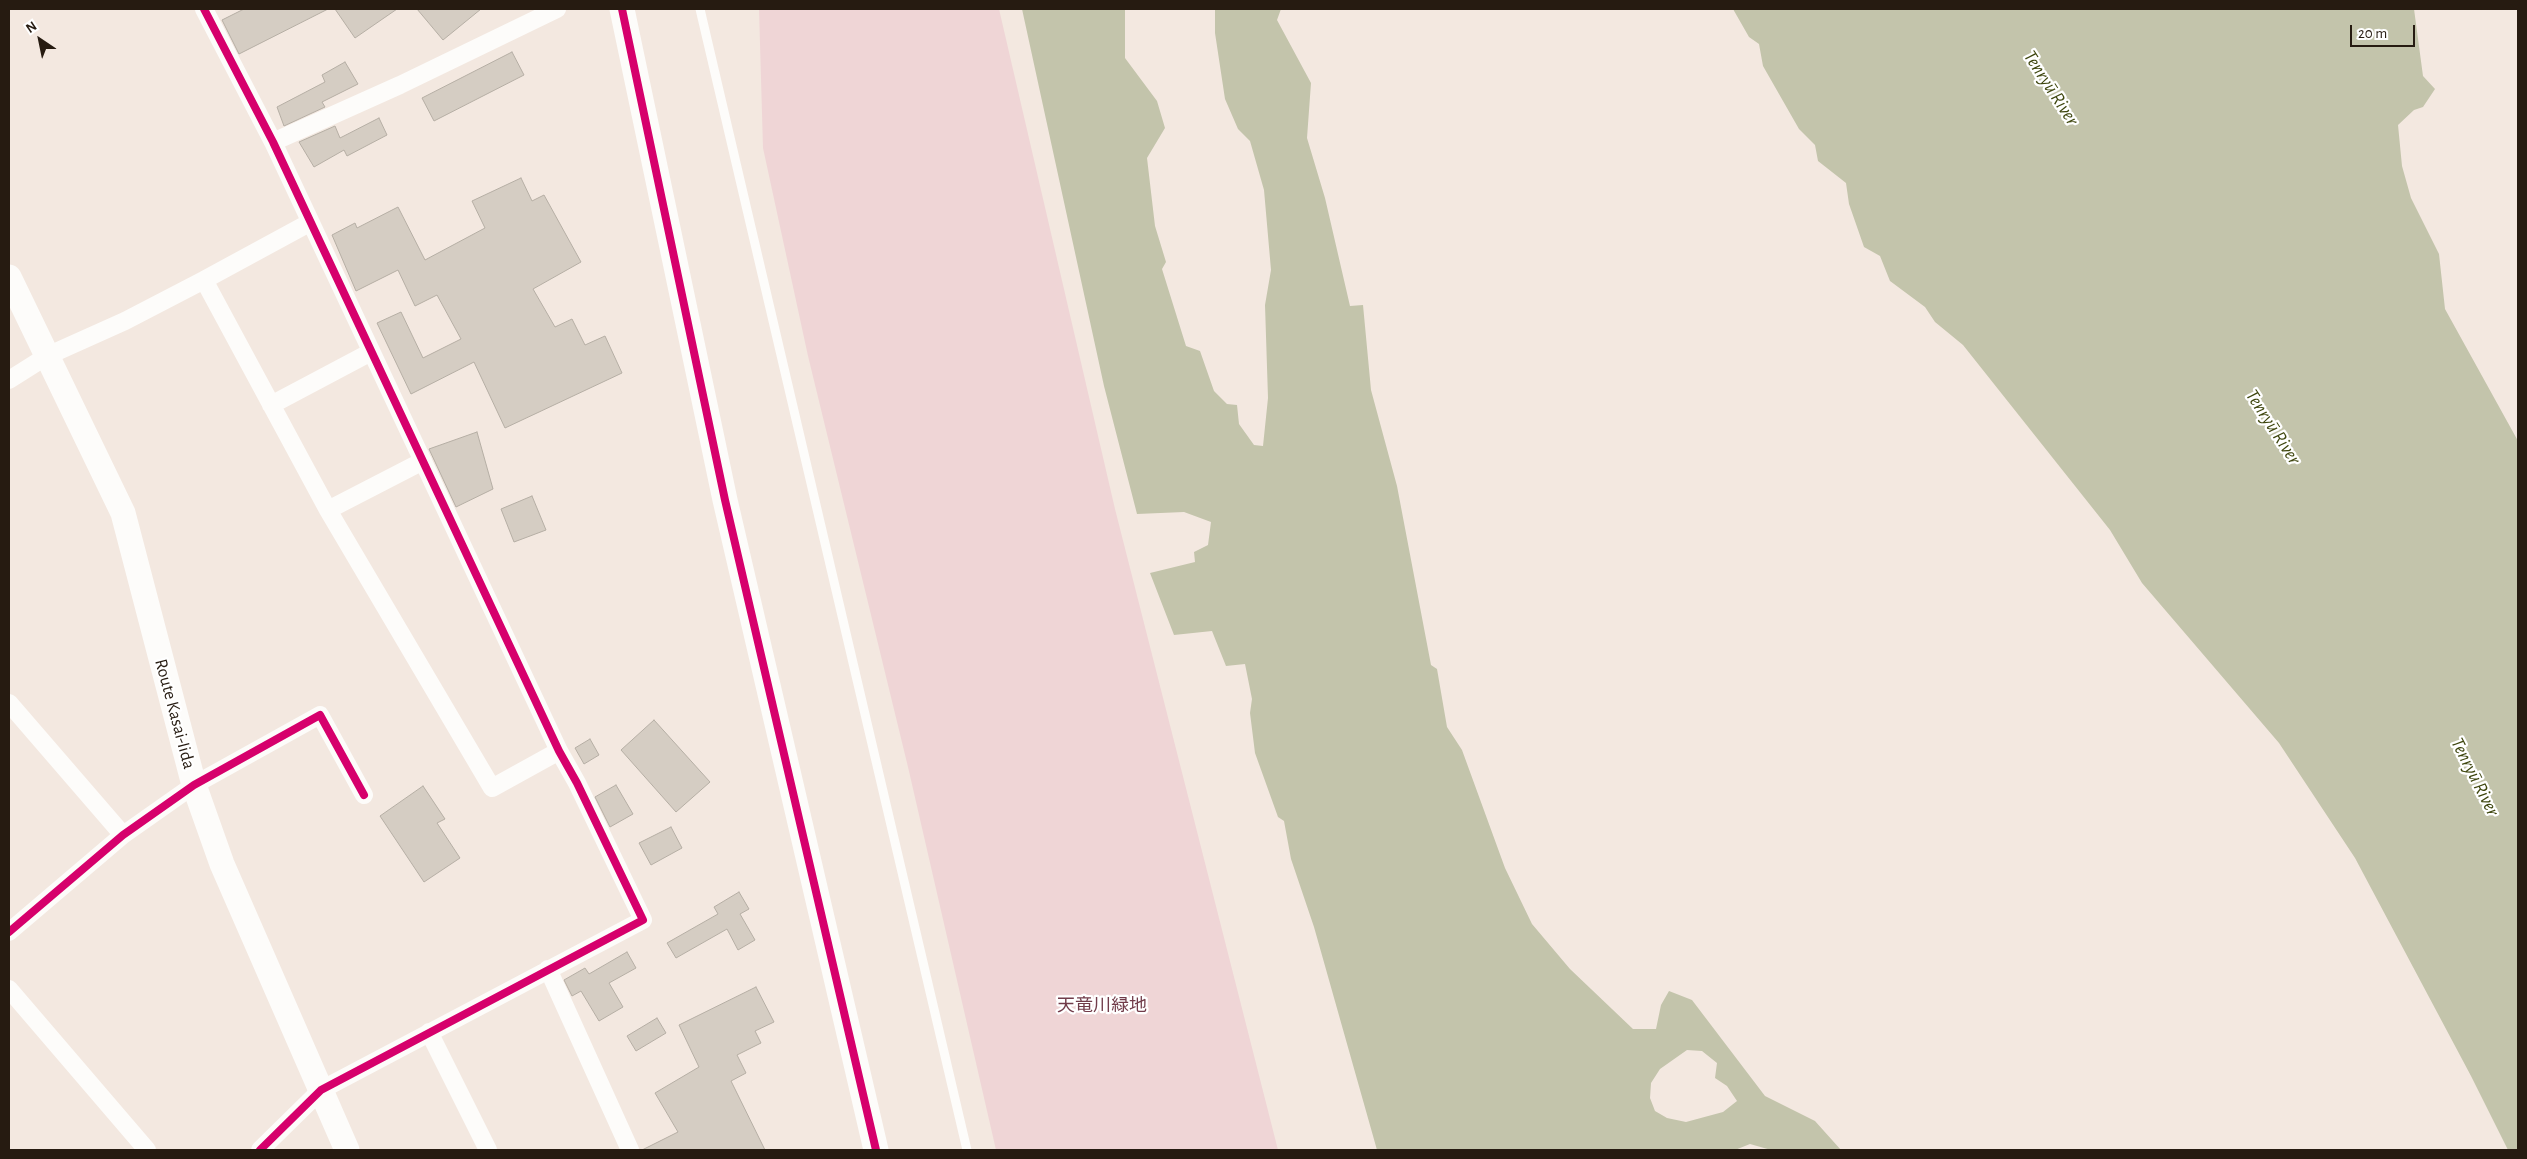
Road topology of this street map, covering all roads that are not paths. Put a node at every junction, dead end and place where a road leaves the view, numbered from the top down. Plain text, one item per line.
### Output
1 (204, 9) edge
2 (557, 9) edge
3 (622, 9) edge
4 (700, 9) edge
5 (273, 142) junction
6 (309, 223) junction
7 (9, 277) edge
8 (204, 280) junction
9 (371, 352) junction
10 (47, 356) junction
11 (9, 380) edge
12 (271, 405) junction
13 (423, 460) junction
14 (328, 510) junction
15 (9, 703) edge
16 (560, 751) junction
17 (194, 785) junction
18 (364, 795) dead end
19 (123, 835) junction
20 (9, 932) edge
21 (548, 969) junction
22 (9, 989) edge
23 (430, 1032) junction
24 (321, 1090) junction
25 (147, 1150) edge
26 (260, 1150) edge
27 (348, 1150) edge
28 (488, 1150) edge
29 (630, 1150) edge
30 (876, 1150) edge
31 (966, 1150) edge

1 - 5 street
2 - 5 street
3 - 30 street
4 - 31 lane
5 - 6 street
6 - 8 street
6 - 9 street
7 - 10 street, Route Kasai-Iida
8 - 10 street
8 - 12 street
9 - 12 street
9 - 13 street
10 - 11 street
10 - 17 street, Route Kasai-Iida
12 - 14 street
13 - 14 street
13 - 16 street
14 - 16 street
15 - 19 street
16 - 21 street
17 - 18 street
17 - 19 street
17 - 24 street, Route Kasai-Iida
19 - 20 street
21 - 23 street
21 - 29 street
22 - 25 street
23 - 24 street
23 - 28 street
24 - 26 street
24 - 27 street, Route Kasai-Iida

